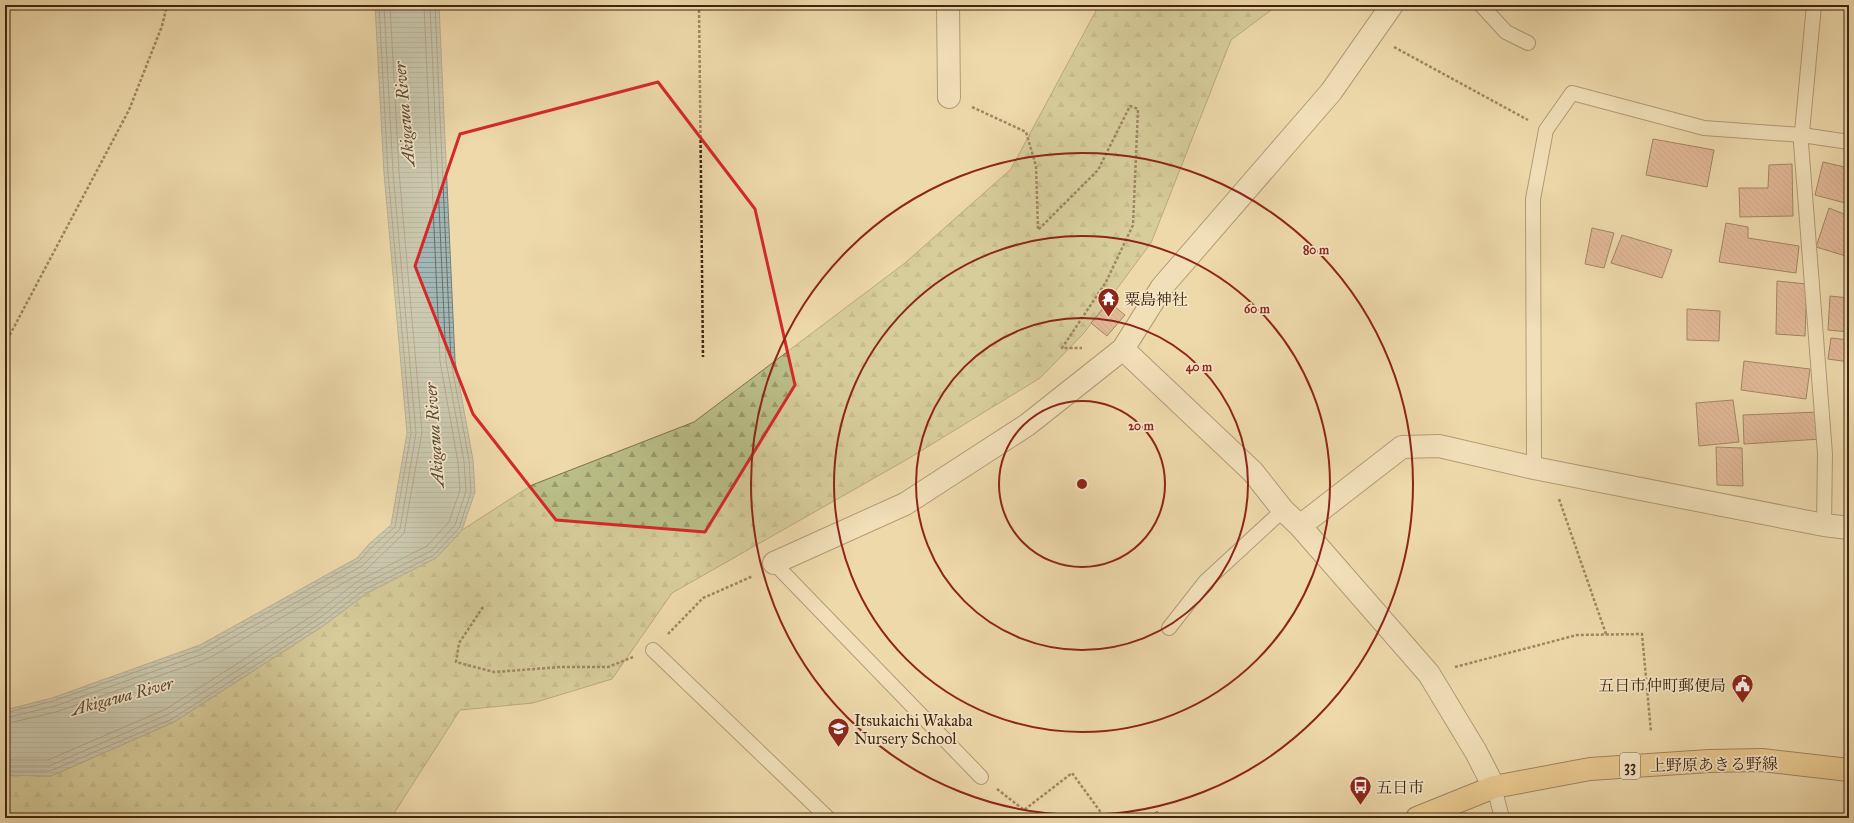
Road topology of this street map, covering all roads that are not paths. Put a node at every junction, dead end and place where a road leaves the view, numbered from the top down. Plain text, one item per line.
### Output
1 (948, 5) edge
2 (1392, 5) edge
3 (1481, 5) edge
4 (1814, 5) edge
5 (1528, 43) dead end
6 (949, 97) road end
7 (1802, 135) junction
8 (1849, 142) edge
9 (1123, 349) junction
10 (1542, 469) junction
11 (1283, 510) junction
12 (1824, 525) junction
13 (1300, 526) junction
14 (1849, 528) edge
15 (774, 563) joint
16 (1169, 628) dead end
17 (653, 650) road end
18 (1849, 770) edge
19 (981, 777) road end
20 (1494, 787) junction
21 (828, 818) edge
22 (1417, 818) edge
23 (1502, 818) edge

1 - 6 street
2 - 9 street
3 - 5 lane
4 - 7 lane
7 - 8 lane
7 - 10 lane
7 - 12 lane
9 - 11 street
9 - 15 street
10 - 12 street
10 - 13 street
11 - 13 street
11 - 16 lane
12 - 14 street
13 - 20 street
15 - 19 lane
17 - 21 lane
18 - 20 main road, 上野原あきる野線 / 33
20 - 22 main road, 上野原あきる野線 / 33
20 - 23 lane

